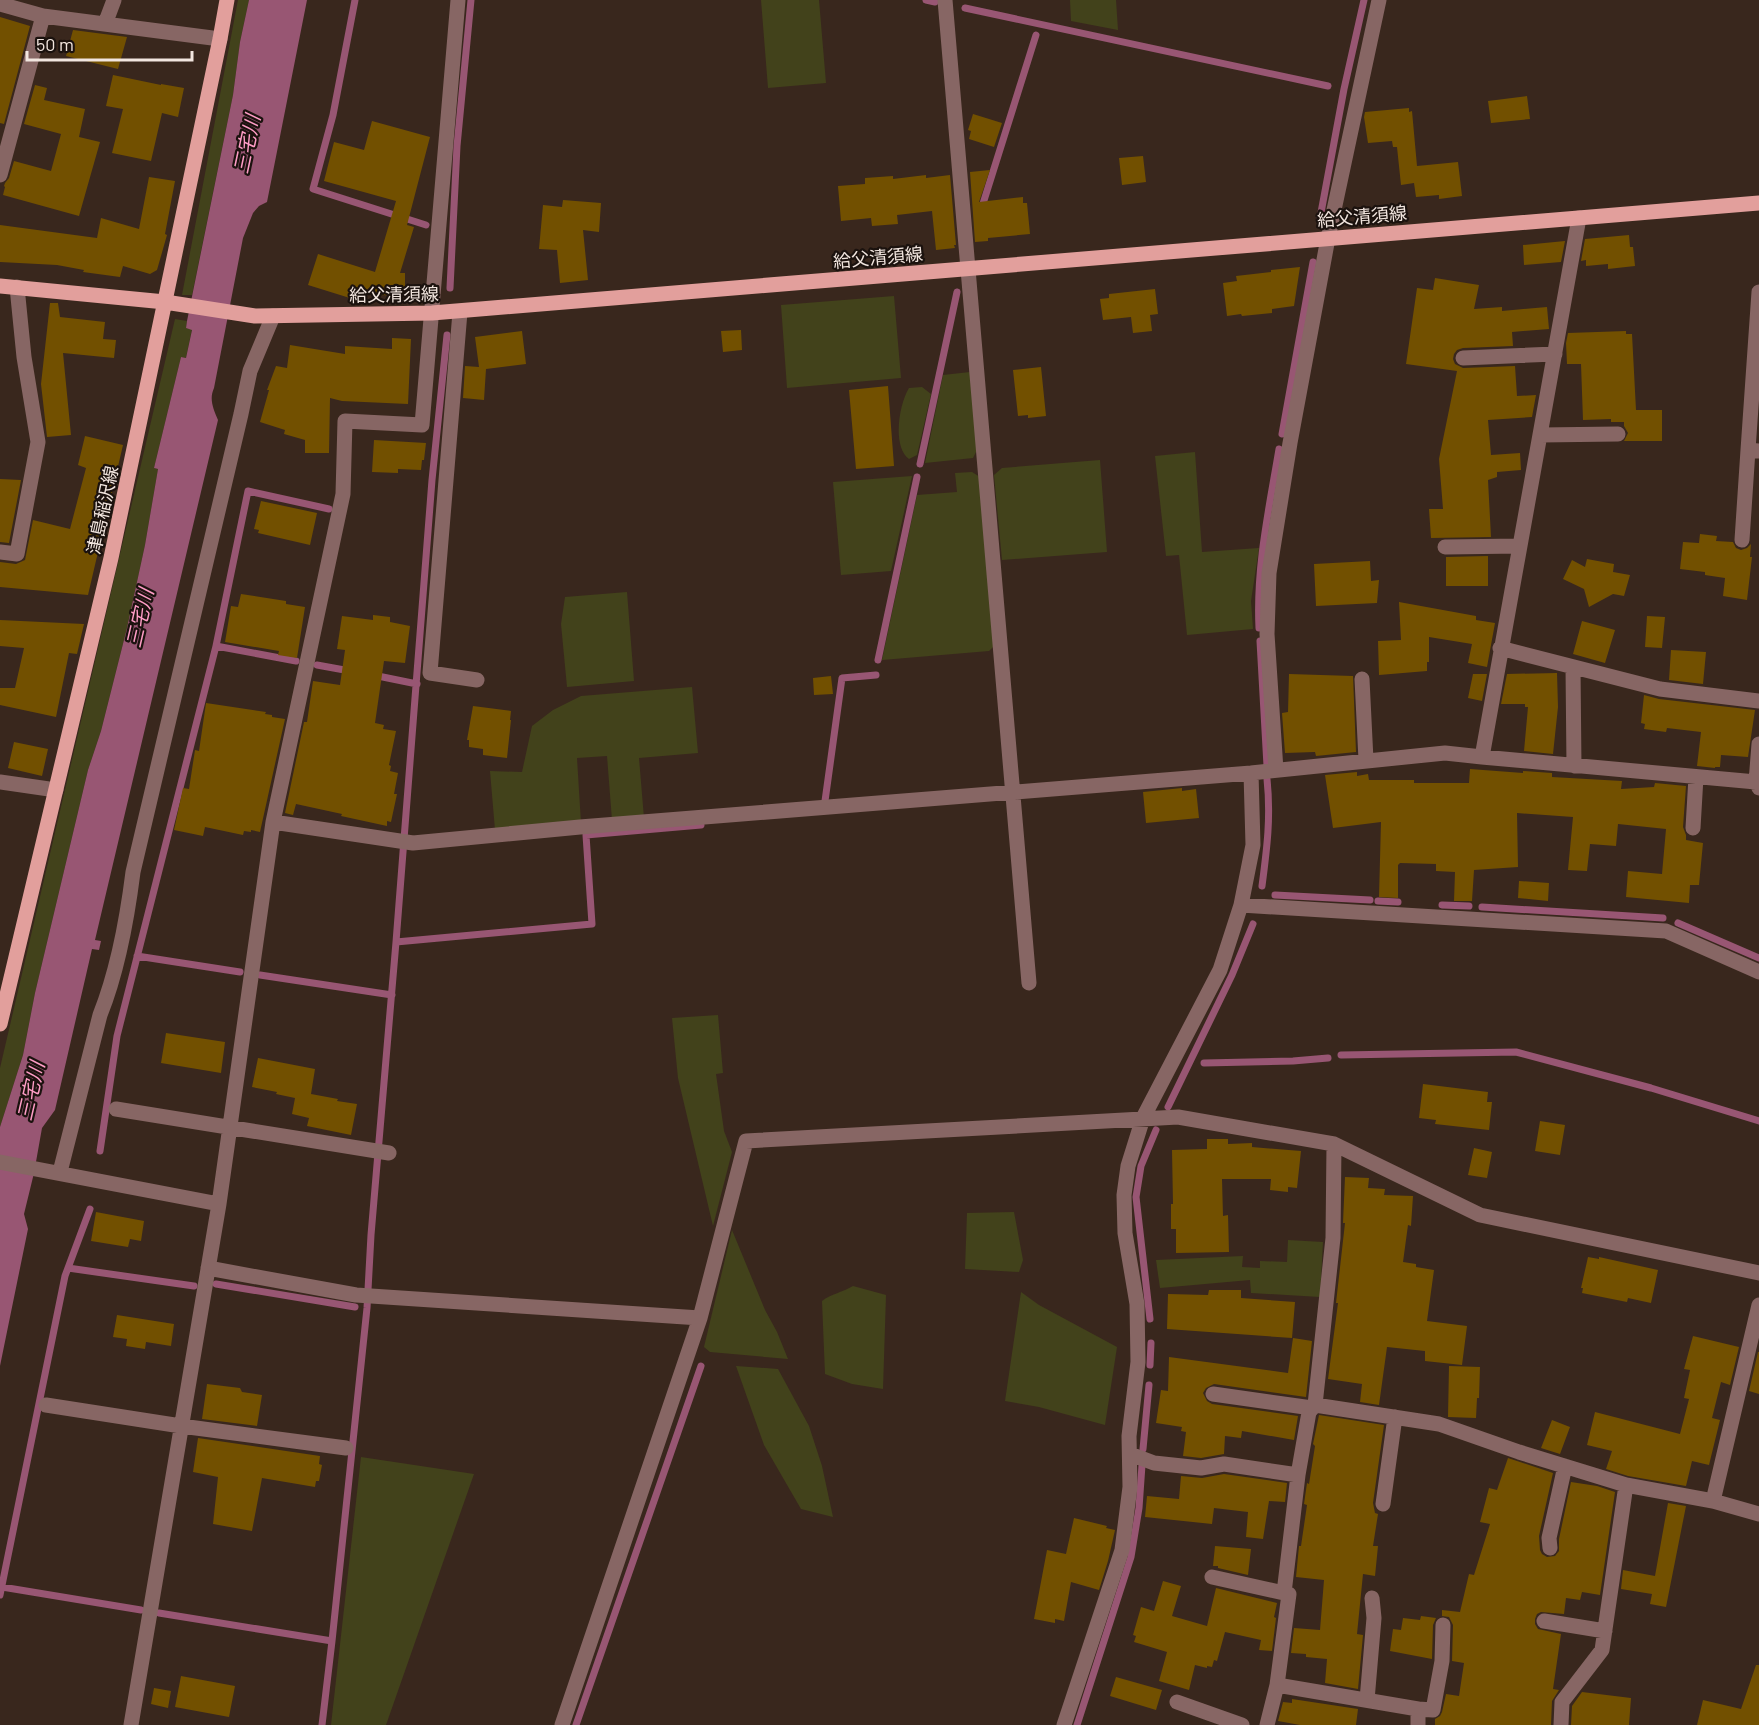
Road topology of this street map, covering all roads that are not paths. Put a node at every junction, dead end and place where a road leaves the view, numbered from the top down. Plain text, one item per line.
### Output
1 (114, 0) edge
2 (227, 0) edge
3 (458, 0) edge
4 (945, 0) edge
5 (1379, 0) edge
6 (0, 4) edge
7 (44, 16) junction
8 (105, 24) junction
9 (220, 39) junction
10 (0, 175) edge
11 (1759, 203) edge
12 (1579, 218) junction
13 (1328, 238) junction
14 (969, 268) junction
15 (0, 286) edge
16 (17, 287) junction
17 (1759, 292) edge
18 (165, 302) junction
19 (460, 312) junction
20 (432, 314) junction
21 (273, 316) junction
22 (1555, 354) junction
23 (1463, 358) dead end
24 (1618, 434) dead end
25 (1540, 435) junction
26 (1754, 450) edge
27 (1742, 540) dead end
28 (1520, 546) junction
29 (1445, 547) dead end
30 (0, 552) edge
31 (1500, 648) junction
32 (1573, 667) junction
33 (1362, 679) dead end
34 (477, 680) dead end
35 (1759, 701) edge
36 (1759, 744) edge
37 (1482, 757) junction
38 (1366, 760) junction
39 (1574, 766) junction
40 (1276, 770) junction
41 (1251, 773) junction
42 (1696, 777) junction
43 (0, 782) edge
44 (1758, 785) edge
45 (56, 790) junction
46 (1014, 793) junction
47 (273, 822) junction
48 (1693, 828) dead end
49 (1241, 905) junction
50 (1759, 972) edge
51 (1029, 983) dead end
52 (0, 1024) edge
53 (116, 1109) dead end
54 (1143, 1118) junction
55 (230, 1127) junction
56 (1334, 1144) junction
57 (389, 1153) dead end
58 (0, 1162) edge
59 (57, 1172) junction
60 (219, 1204) junction
61 (208, 1268) junction
62 (1759, 1273) edge
63 (1759, 1305) edge
64 (700, 1318) junction
65 (1213, 1394) dead end
66 (46, 1405) dead end
67 (1314, 1406) junction
68 (1395, 1417) junction
69 (181, 1426) junction
70 (346, 1448) dead end
71 (1130, 1454) junction
72 (1565, 1466) junction
73 (1298, 1475) junction
74 (1626, 1485) junction
75 (1713, 1502) junction
76 (1383, 1504) dead end
77 (1759, 1514) edge
78 (1550, 1548) dead end
79 (1212, 1577) dead end
80 (1284, 1593) junction
81 (1372, 1598) dead end
82 (1544, 1621) dead end
83 (1443, 1625) dead end
84 (1605, 1631) junction
85 (1277, 1685) junction
86 (1367, 1700) junction
87 (1177, 1702) dead end
88 (1418, 1709) junction
89 (131, 1725) edge
90 (562, 1725) edge
91 (1064, 1725) edge
92 (1242, 1725) edge
93 (1267, 1725) edge
94 (1418, 1725) edge
95 (1561, 1725) edge

1 - 8 street
2 - 9 main road, 津島稲沢線
3 - 20 street
4 - 14 street
5 - 13 street
6 - 7 street
7 - 8 street
7 - 10 street
8 - 9 street
9 - 18 main road, 津島稲沢線
11 - 12 main road, 給父清須線
12 - 13 main road, 給父清須線
12 - 22 street
13 - 14 main road, 給父清須線
13 - 40 street
14 - 19 main road, 給父清須線
14 - 46 street
15 - 16 main road, 給父清須線
16 - 18 main road, 給父清須線
16 - 30 street
17 - 26 street
18 - 21 main road, 給父清須線
18 - 45 main road, 津島稲沢線
19 - 20 main road, 給父清須線
19 - 34 street
20 - 21 main road, 給父清須線
20 - 47 street
21 - 59 street
22 - 23 street
22 - 25 street
24 - 25 street
25 - 28 street
26 - 27 street
28 - 29 street
28 - 31 street
31 - 32 street
31 - 37 street
32 - 35 street
32 - 39 street
33 - 38 street
36 - 44 street
37 - 38 street
37 - 39 street
38 - 40 street
39 - 42 street
40 - 41 street
41 - 46 street
41 - 49 street
42 - 44 street
42 - 48 street
43 - 45 street
45 - 52 main road, 津島稲沢線
46 - 47 street
46 - 51 street
47 - 55 street
49 - 50 street
49 - 54 street
53 - 55 street
54 - 56 street
54 - 64 street
54 - 71 street
55 - 57 street
55 - 60 street
56 - 62 street
56 - 67 street
58 - 59 street
59 - 60 street
60 - 61 street
61 - 64 street
61 - 69 street
63 - 75 street
64 - 90 street
65 - 67 street
66 - 69 street
67 - 68 street
67 - 73 street
68 - 72 street
68 - 76 street
69 - 70 street
69 - 89 street
71 - 73 street
71 - 91 street
72 - 74 street
72 - 78 street
73 - 80 street
74 - 75 street
74 - 84 street
75 - 77 street
79 - 80 street
80 - 85 street
81 - 86 street
82 - 84 street
83 - 88 street
84 - 95 street
85 - 86 street
85 - 93 street
86 - 88 street
87 - 92 street
88 - 94 street

